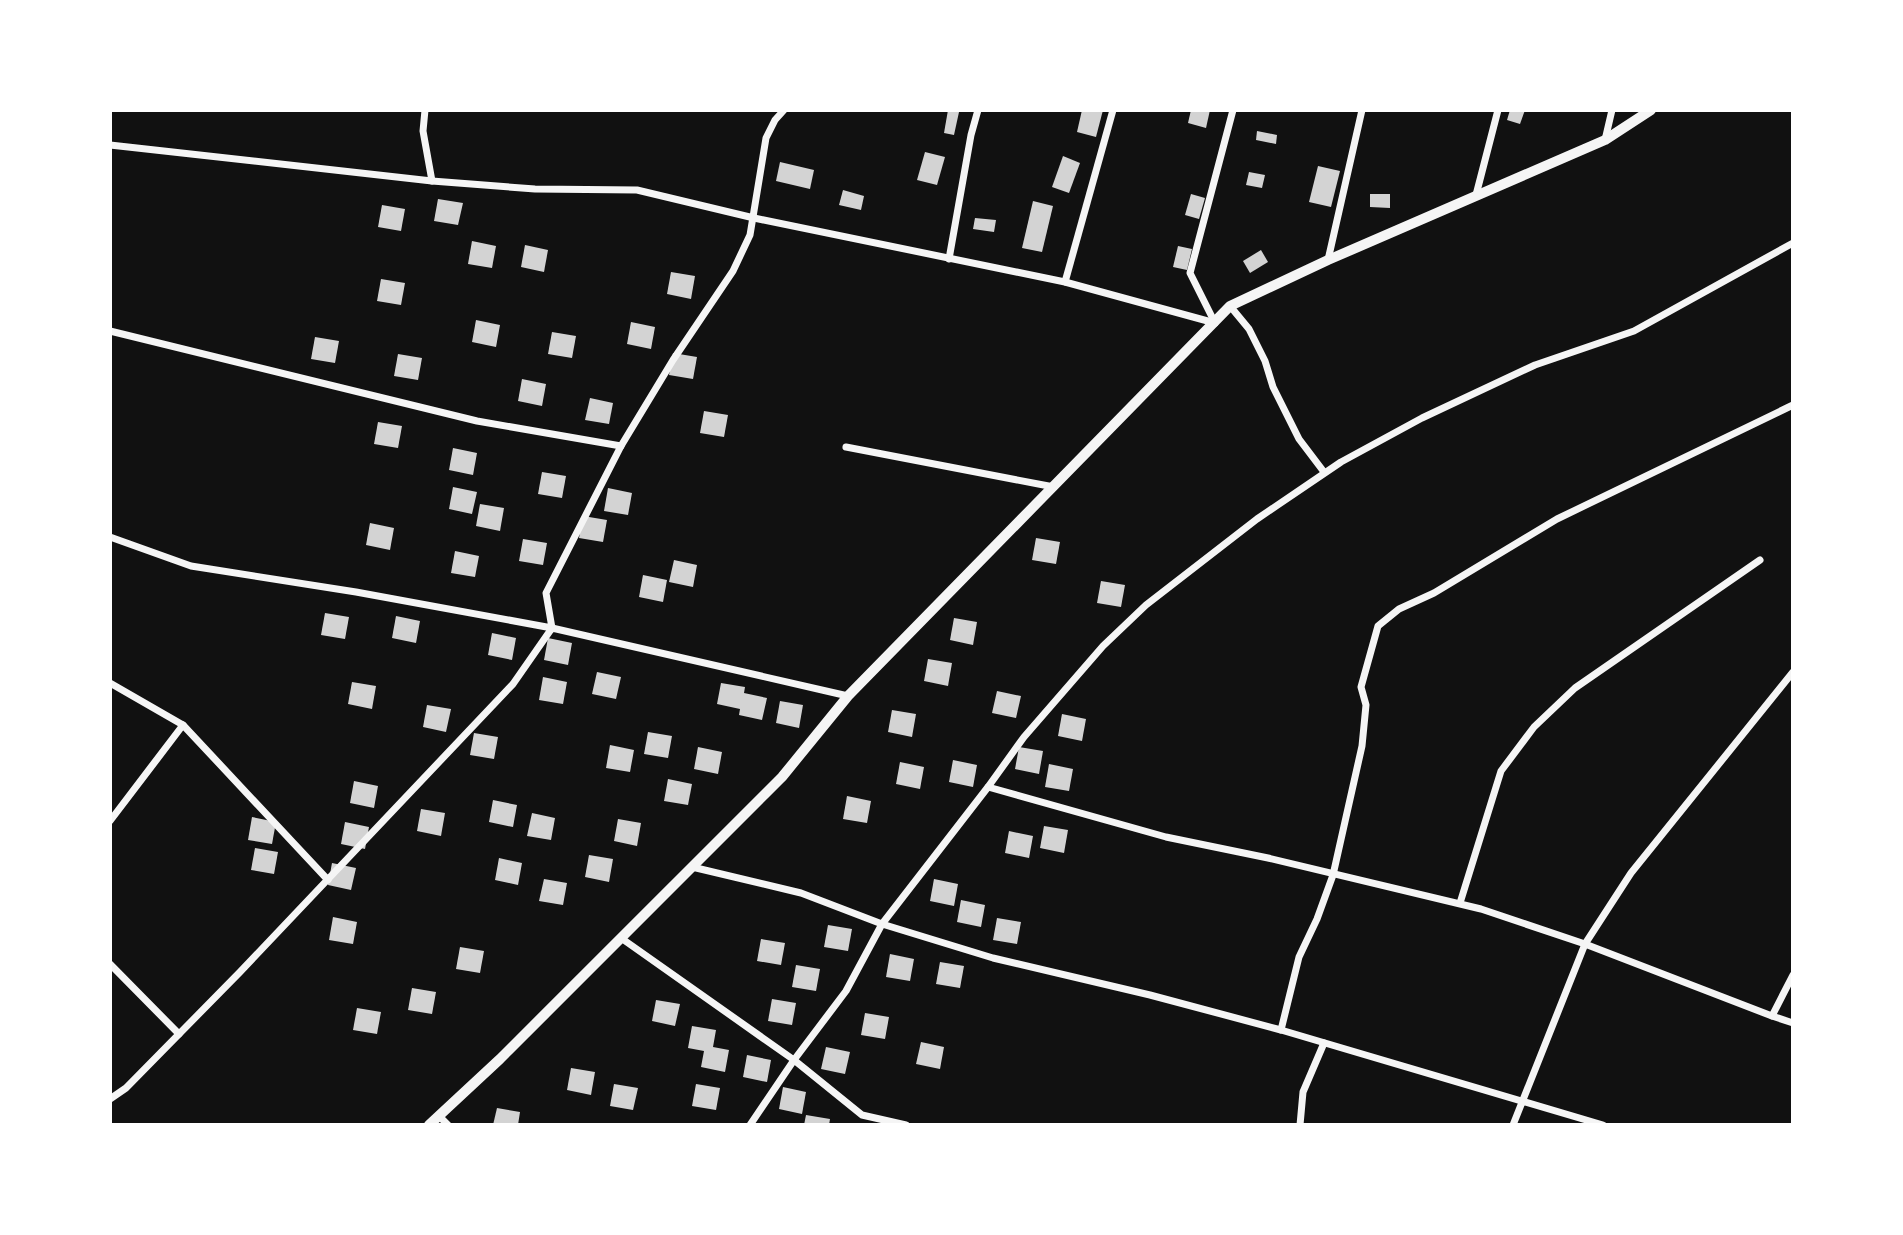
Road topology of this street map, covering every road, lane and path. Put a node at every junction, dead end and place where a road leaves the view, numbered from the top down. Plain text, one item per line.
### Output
1 (425, 110) edge
2 (784, 110) edge
3 (978, 110) edge
4 (1113, 110) edge
5 (1233, 110) edge
6 (1362, 110) edge
7 (1498, 110) edge
8 (1612, 110) edge
9 (1651, 110) edge
10 (1605, 140) junction
11 (110, 145) edge
12 (432, 181) junction
13 (1476, 195) junction
14 (754, 218) junction
15 (1793, 243) edge
16 (949, 259) junction
17 (1328, 260) junction
18 (1065, 282) junction
19 (1230, 306) junction
20 (1215, 323) junction
21 (110, 331) edge
22 (1793, 405) edge
23 (621, 446) junction
24 (846, 447) dead end
25 (1324, 472) junction
26 (1054, 487) junction
27 (110, 537) edge
28 (1760, 560) dead end
29 (552, 628) junction
30 (1793, 672) edge
31 (110, 683) edge
32 (848, 696) junction
33 (183, 725) junction
34 (988, 787) junction
35 (110, 821) edge
36 (692, 867) junction
37 (1333, 874) junction
38 (328, 880) junction
39 (1460, 903) junction
40 (882, 924) junction
41 (621, 938) junction
42 (1585, 944) junction
43 (110, 964) edge
44 (1793, 975) edge
45 (1772, 1016) junction
46 (1793, 1023) edge
47 (1281, 1030) junction
48 (179, 1034) junction
49 (1324, 1043) junction
50 (794, 1060) junction
51 (110, 1099) edge
52 (1524, 1101) junction
53 (439, 1116) junction
54 (429, 1125) edge
55 (448, 1125) edge
56 (750, 1125) edge
57 (906, 1125) edge
58 (1300, 1125) edge
59 (1513, 1125) edge
60 (1603, 1125) edge

1 - 12 street
2 - 14 street
3 - 16 street
4 - 18 street
5 - 20 street
6 - 17 street
7 - 13 street
8 - 10 street
9 - 10 street
10 - 13 street
11 - 12 street
12 - 14 street
13 - 17 street
14 - 16 street
14 - 23 street
15 - 25 street
16 - 18 street
17 - 19 street
18 - 20 street
19 - 20 street
19 - 25 street
20 - 26 street
21 - 23 street
22 - 37 street
23 - 29 street
24 - 26 street
25 - 34 street
26 - 32 street
27 - 29 street
28 - 39 street
29 - 32 street
29 - 38 street
30 - 42 street
31 - 33 street
32 - 36 street
33 - 35 street
33 - 38 street
34 - 37 street
34 - 40 street
36 - 40 street
36 - 41 street
37 - 39 street
37 - 47 street
38 - 48 street
39 - 42 street
40 - 47 street
40 - 50 street
41 - 50 street
41 - 53 street
42 - 45 street
42 - 52 street
43 - 48 street
44 - 45 street
45 - 46 street
47 - 49 street
48 - 51 street
49 - 52 street
49 - 58 street
50 - 56 street
50 - 57 street
52 - 59 street
52 - 60 street
53 - 54 street
53 - 55 street

